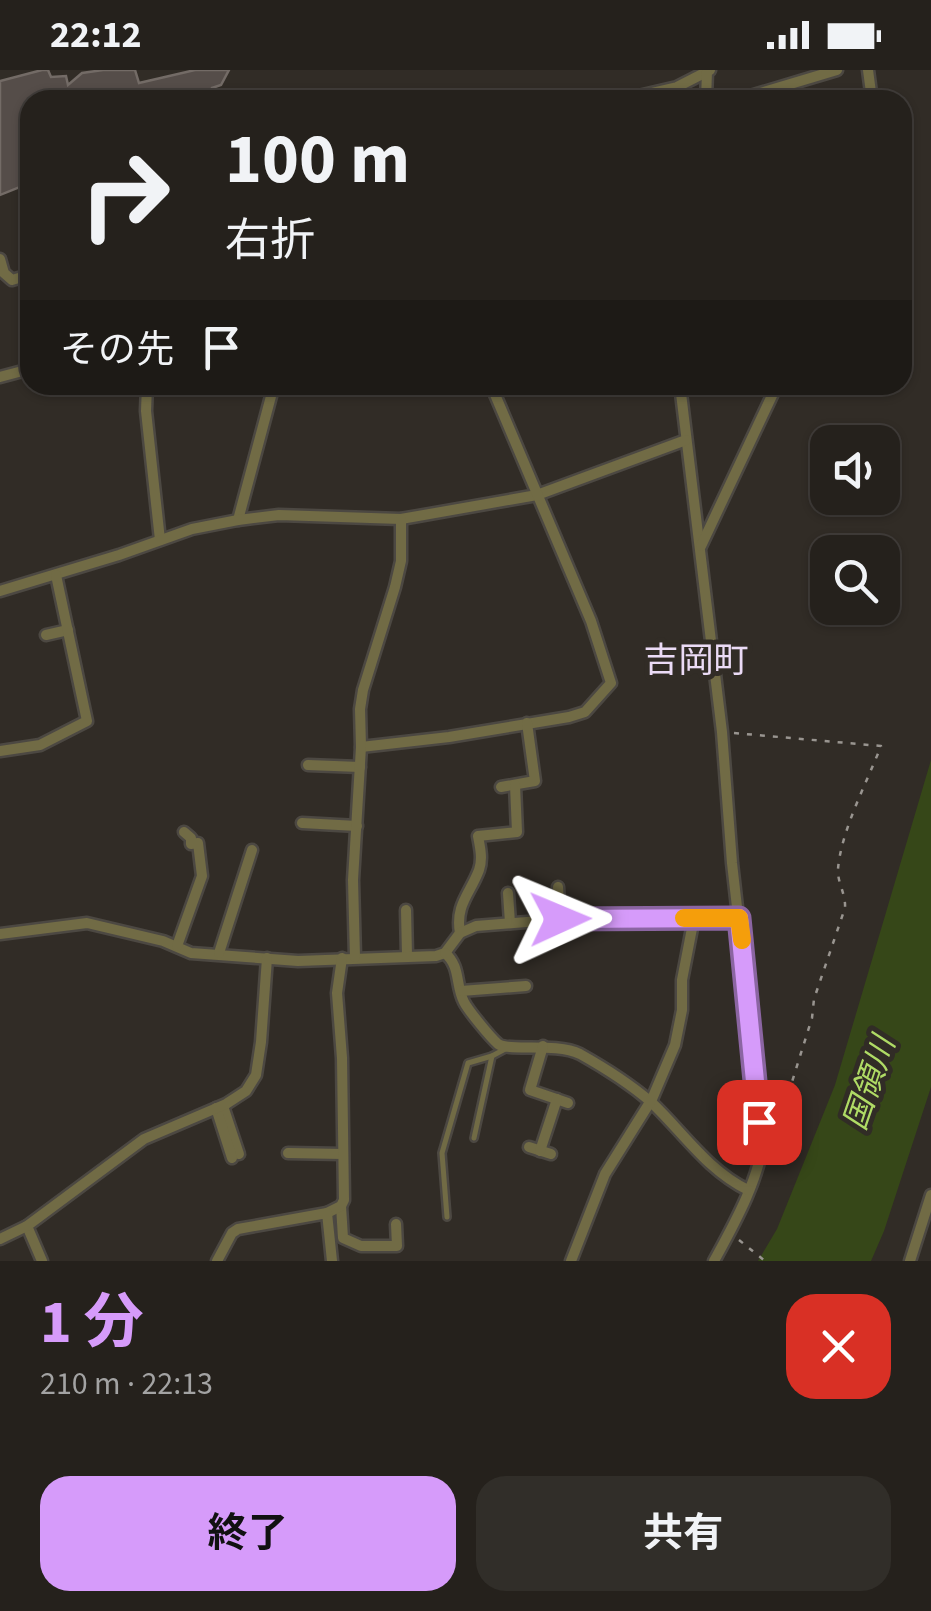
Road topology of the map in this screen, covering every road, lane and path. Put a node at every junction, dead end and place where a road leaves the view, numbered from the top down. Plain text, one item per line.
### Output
1 (837, 70) edge
2 (708, 71) edge
3 (661, 90) edge
4 (770, 90) edge
5 (0, 259) edge
6 (20, 278) edge
7 (147, 395) edge
8 (271, 395) edge
9 (495, 395) edge
10 (681, 395) edge
11 (772, 395) edge
12 (686, 440) junction
13 (537, 495) junction
14 (400, 519) junction
15 (238, 520) junction
16 (160, 540) junction
17 (700, 547) junction
18 (56, 575) junction
19 (0, 591) edge
20 (68, 630) junction
21 (46, 636) dead end
22 (528, 723) junction
23 (722, 732) junction
24 (362, 747) junction
25 (0, 751) edge
26 (308, 764) dead end
27 (360, 767) junction
28 (515, 785) junction
29 (501, 788) dead end
30 (302, 823) dead end
31 (356, 826) junction
32 (184, 832) dead end
33 (252, 850) dead end
34 (558, 886) dead end
35 (508, 893) dead end
36 (406, 910) dead end
37 (694, 918) junction
38 (739, 918) junction
39 (560, 919) junction
40 (510, 923) junction
41 (460, 933) junction
42 (0, 934) edge
43 (178, 946) junction
44 (445, 953) junction
45 (219, 954) junction
46 (407, 956) junction
47 (355, 957) junction
48 (266, 958) junction
49 (342, 958) junction
50 (526, 986) dead end
51 (461, 991) junction
52 (543, 1046) junction
53 (507, 1048) junction
54 (492, 1056) junction
55 (650, 1102) junction
56 (219, 1107) junction
57 (762, 1137) junction
58 (474, 1138) dead end
59 (540, 1150) dead end
60 (288, 1153) dead end
61 (343, 1154) junction
62 (236, 1156) dead end
63 (748, 1190) junction
64 (931, 1195) edge
65 (341, 1206) junction
66 (327, 1213) junction
67 (447, 1217) dead end
68 (396, 1224) dead end
69 (26, 1226) junction
70 (734, 1236) dead end
71 (0, 1238) edge
72 (42, 1261) edge
73 (218, 1261) edge
74 (332, 1261) edge
75 (572, 1261) edge
76 (714, 1261) edge
77 (764, 1261) edge
78 (910, 1261) edge

1 - 4 street
2 - 3 street
5 - 6 street
7 - 16 street
8 - 15 street
9 - 13 street
10 - 12 street
11 - 17 street
12 - 13 street
12 - 17 street
13 - 14 street
13 - 22 street
14 - 15 street
14 - 24 street
15 - 16 street
16 - 18 street
17 - 23 street
18 - 19 street
18 - 20 street
20 - 21 street
20 - 25 street
22 - 24 street
22 - 28 street
23 - 38 street
23 - 57 path
24 - 27 street
26 - 27 street
27 - 31 street
28 - 29 street
28 - 41 street
30 - 31 street
31 - 47 street
32 - 43 street
33 - 45 street
34 - 39 street
35 - 40 street
36 - 46 street
37 - 38 street
37 - 39 street
37 - 55 street
38 - 57 street
39 - 40 street
40 - 41 street
41 - 44 street
42 - 43 street
43 - 45 street
44 - 46 street
44 - 51 street
45 - 48 street
46 - 47 street
47 - 49 street
48 - 49 street
48 - 56 street
49 - 61 street
50 - 51 street
51 - 53 street
52 - 53 street
52 - 55 street
52 - 59 street
53 - 54 lane
54 - 58 lane
54 - 67 lane
55 - 63 street
55 - 75 street
56 - 62 street
56 - 69 street
57 - 63 street
60 - 61 street
61 - 65 street
63 - 76 street
64 - 78 street
65 - 66 street
65 - 68 street
66 - 73 street
66 - 74 street
69 - 71 street
69 - 72 street
70 - 77 path

